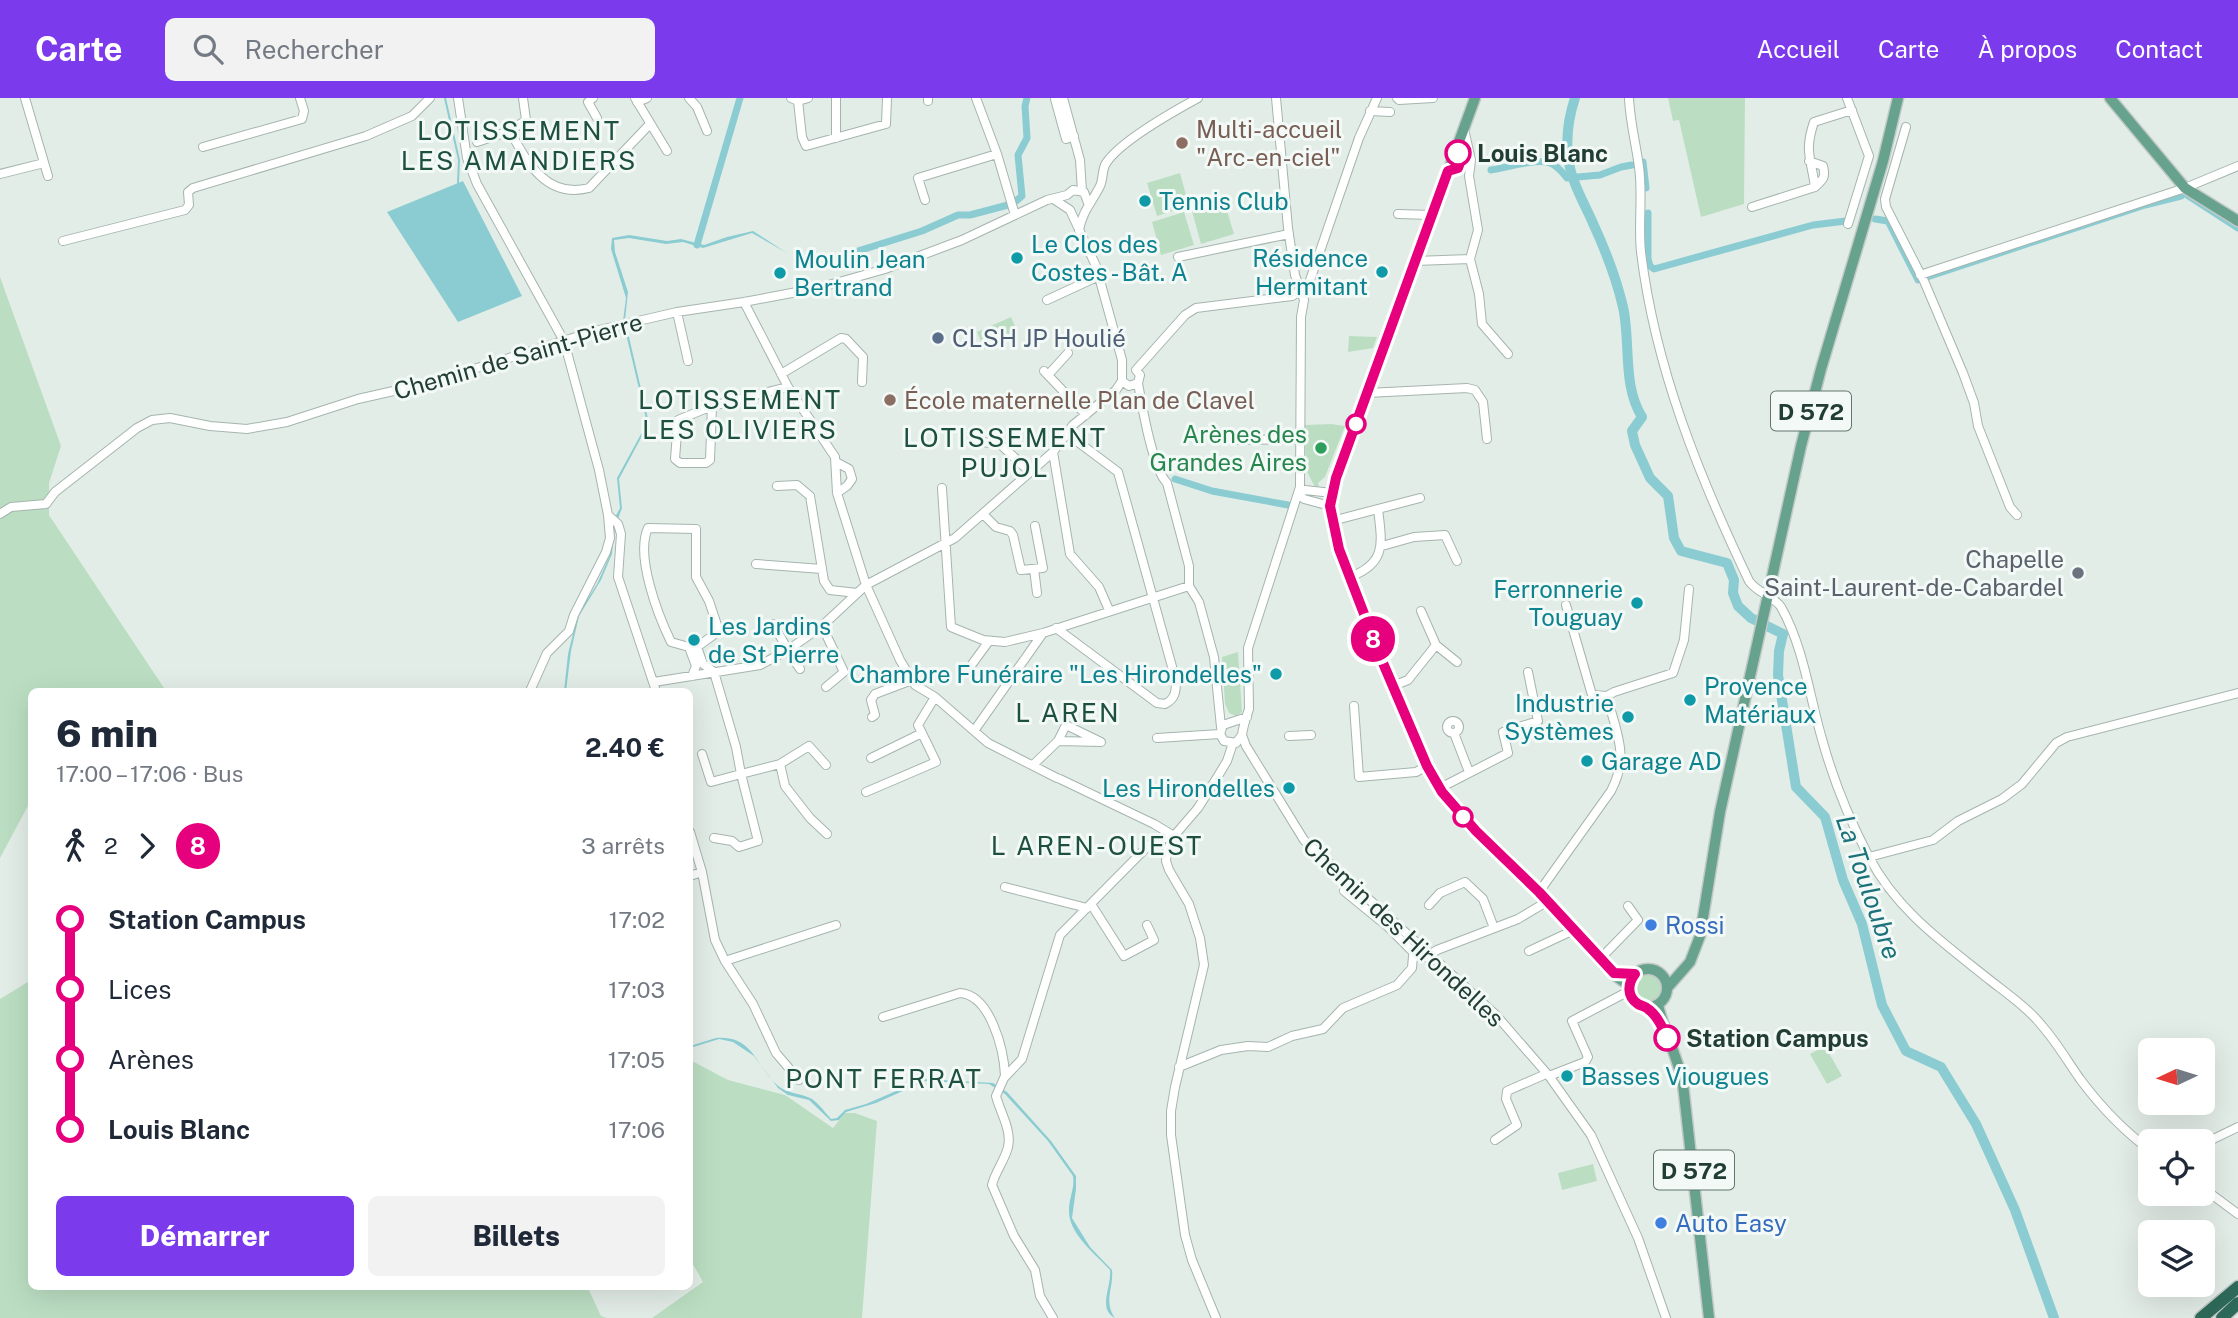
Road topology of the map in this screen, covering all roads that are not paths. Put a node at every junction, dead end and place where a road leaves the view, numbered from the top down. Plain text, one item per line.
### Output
1 (25, 98) edge
2 (300, 98) edge
3 (430, 98) edge
4 (458, 98) edge
5 (523, 98) edge
6 (593, 98) edge
7 (647, 98) edge
8 (655, 98) edge
9 (689, 98) edge
10 (808, 98) edge
11 (836, 98) edge
12 (887, 98) edge
13 (976, 98) edge
14 (1198, 98) edge
15 (1276, 98) edge
16 (1377, 98) edge
17 (1397, 98) edge
18 (1433, 98) edge
19 (1475, 98) edge
20 (1629, 98) edge
21 (1847, 98) edge
22 (1898, 98) edge
23 (2110, 98) edge
24 (1059, 99) edge
25 (636, 100) edge
26 (794, 100) edge
27 (1852, 110) junction
28 (1370, 111) junction
29 (1390, 112) dead end
30 (597, 118) dead end
31 (649, 125) junction
32 (1906, 127) dead end
33 (1464, 129) junction
34 (510, 131) junction
35 (707, 131) dead end
36 (836, 138) junction
37 (477, 142) dead end
38 (203, 147) dead end
39 (667, 151) dead end
40 (998, 154) junction
41 (44, 163) junction
42 (2238, 166) edge
43 (0, 174) edge
44 (1102, 174) junction
45 (48, 176) dead end
46 (2185, 188) junction
47 (1081, 191) junction
48 (1067, 195) junction
49 (925, 200) dead end
50 (1055, 200) junction
51 (1086, 206) junction
52 (1752, 207) dead end
53 (1069, 209) junction
54 (1398, 214) dead end
55 (1015, 215) junction
56 (1432, 215) junction
57 (2238, 221) edge
58 (1849, 224) dead end
59 (1079, 230) junction
60 (1289, 234) junction
61 (63, 241) dead end
62 (1178, 257) dead end
63 (1470, 259) junction
64 (1415, 261) junction
65 (1099, 276) junction
66 (1922, 279) junction
67 (1302, 292) junction
68 (1047, 300) dead end
69 (744, 303) junction
70 (677, 312) junction
71 (564, 341) junction
72 (1068, 353) dead end
73 (1508, 354) dead end
74 (688, 361) dead end
75 (781, 374) junction
76 (1130, 378) junction
77 (862, 382) dead end
78 (788, 387) junction
79 (1367, 393) junction
80 (712, 406) junction
81 (1086, 415) junction
82 (1066, 433) junction
83 (1299, 439) junction
84 (1487, 439) dead end
85 (1230, 440) dead end
86 (973, 441) dead end
87 (1053, 452) junction
88 (836, 462) junction
89 (1030, 472) junction
90 (777, 486) dead end
91 (942, 488) dead end
92 (837, 493) junction
93 (1332, 493) junction
94 (1298, 494) junction
95 (1420, 498) dead end
96 (1330, 506) junction
97 (1378, 509) junction
98 (0, 514) edge
99 (983, 514) junction
100 (2017, 515) dead end
101 (613, 518) junction
102 (1332, 521) junction
103 (1035, 526) dead end
104 (946, 543) junction
105 (1382, 546) junction
106 (1457, 561) dead end
107 (756, 564) dead end
108 (822, 569) junction
109 (1034, 569) junction
110 (1350, 577) junction
111 (866, 585) junction
112 (1189, 586) junction
113 (1689, 589) dead end
114 (857, 593) junction
115 (1037, 593) dead end
116 (1153, 597) junction
117 (1767, 597) junction
118 (1566, 605) dead end
119 (1109, 610) junction
120 (1421, 611) dead end
121 (773, 624) dead end
122 (822, 626) junction
123 (1056, 628) junction
124 (1043, 633) junction
125 (989, 641) junction
126 (1436, 645) junction
127 (693, 647) junction
128 (788, 650) junction
129 (1457, 662) dead end
130 (970, 667) dead end
131 (800, 669) dead end
132 (714, 672) junction
133 (1528, 672) dead end
134 (692, 676) junction
135 (912, 680) junction
136 (655, 687) edge
137 (826, 687) dead end
138 (1393, 687) junction
139 (531, 688) edge
140 (2238, 693) edge
141 (1607, 696) junction
142 (935, 697) junction
143 (1354, 706) dead end
144 (872, 717) dead end
145 (1231, 731) junction
146 (974, 732) junction
147 (922, 733) junction
148 (1454, 733) dead end
149 (1311, 735) dead end
150 (1289, 736) dead end
151 (1157, 738) dead end
152 (1058, 741) junction
153 (702, 754) dead end
154 (871, 758) dead end
155 (780, 764) junction
156 (826, 765) dead end
157 (1033, 765) junction
158 (1425, 767) junction
159 (1469, 772) junction
160 (741, 774) junction
161 (1440, 788) junction
162 (866, 792) dead end
163 (1476, 831) junction
164 (827, 834) dead end
165 (1174, 836) junction
166 (714, 838) dead end
167 (693, 842) edge
168 (1869, 857) junction
169 (702, 872) junction
170 (693, 875) edge
171 (1005, 887) dead end
172 (1344, 891) dead end
173 (1539, 892) junction
174 (1548, 901) junction
175 (1429, 905) dead end
176 (1089, 906) junction
177 (1628, 906) dead end
178 (836, 925) dead end
179 (1147, 925) dead end
180 (1494, 928) junction
181 (1573, 930) junction
182 (1529, 951) dead end
183 (1416, 956) junction
184 (1431, 957) junction
185 (1600, 959) junction
186 (725, 961) junction
187 (1614, 973) junction
188 (1635, 974) junction
189 (1666, 981) junction
190 (1629, 988) junction
191 (1652, 1006) junction
192 (883, 1017) dead end
193 (1179, 1067) junction
194 (1547, 1075) junction
195 (1006, 1076) junction
196 (799, 1080) dead end
197 (2238, 1127) edge
198 (2215, 1138) edge
199 (2138, 1139) edge
200 (1495, 1140) dead end
201 (2215, 1197) edge
202 (2238, 1214) edge
203 (2238, 1287) edge
204 (2238, 1303) edge
205 (1053, 1318) edge
206 (1216, 1318) edge
207 (1666, 1318) edge
208 (1709, 1318) edge
209 (2202, 1318) edge
210 (2222, 1318) edge

1 - 41 street
2 - 38 street
3 - 61 street
4 - 71 street
5 - 34 street
6 - 30 street
7 - 8 street
7 - 25 street
9 - 35 street
10 - 26 street
11 - 36 street
12 - 36 street
13 - 40 street
14 - 44 street
15 - 60 street
16 - 28 street
17 - 18 street
19 - 33 main road
20 - 117 street
21 - 27 street
22 - 117 main road, D 572
23 - 46 main road
24 - 47 street
25 - 31 street
26 - 36 street
27 - 52 street
27 - 58 street
28 - 29 street
28 - 67 street
31 - 34 street
31 - 39 street
32 - 66 street
33 - 56 main road
33 - 63 street
34 - 37 street
40 - 49 street
40 - 55 street
41 - 43 street
41 - 45 street
42 - 46 street
44 - 47 street
44 - 51 street
46 - 57 main road
46 - 66 street
47 - 48 street, Chemin de Saint-Pierre
47 - 51 street
48 - 50 street, Chemin de Saint-Pierre
48 - 53 street
50 - 53 street
50 - 55 street, Chemin de Saint-Pierre
51 - 53 street
51 - 59 street
53 - 59 street, Chemin des Hirondelles
54 - 56 street
55 - 69 street, Chemin de Saint-Pierre
56 - 64 main road
59 - 65 street, Chemin des Hirondelles
60 - 62 street
60 - 67 street
63 - 64 street
63 - 73 street
64 - 79 main road
65 - 68 street
65 - 76 street, Chemin des Hirondelles
66 - 100 street
67 - 76 street
67 - 83 street
69 - 70 street, Chemin de Saint-Pierre
69 - 75 street
70 - 71 street, Chemin de Saint-Pierre
70 - 74 street
71 - 98 street, Chemin de Saint-Pierre
71 - 101 street
72 - 81 street
75 - 77 street
75 - 78 street
76 - 81 street
76 - 112 street, Chemin des Hirondelles
78 - 80 street
78 - 88 street
79 - 84 street
79 - 93 main road
80 - 80 street
81 - 82 street
82 - 87 street
82 - 116 street
83 - 85 street
83 - 94 street
86 - 89 street
87 - 89 street
87 - 119 street
88 - 92 street
88 - 92 street
89 - 99 street
90 - 108 street
91 - 104 street
92 - 111 street
93 - 94 street
93 - 96 main road
94 - 96 street
94 - 145 street
95 - 97 street
96 - 102 main road
97 - 102 street
97 - 105 street
99 - 104 street
99 - 109 street
101 - 136 street
101 - 139 street
102 - 110 main road
103 - 109 street
104 - 111 street
104 - 125 street
105 - 106 street
105 - 110 street
107 - 108 street
108 - 114 street
109 - 115 street
110 - 138 main road
111 - 114 street
111 - 135 street
112 - 116 street
112 - 145 street, Chemin des Hirondelles
113 - 141 street
114 - 122 street
116 - 119 street
116 - 123 street
117 - 168 street
117 - 189 main road, D 572
118 - 141 street
119 - 123 street
120 - 126 street
121 - 128 street
122 - 128 street
122 - 137 street
123 - 124 street
124 - 125 street
124 - 146 street
125 - 130 street
126 - 129 street
126 - 138 street
127 - 127 street
127 - 132 street
127 - 134 street
128 - 131 street
128 - 132 street
132 - 134 street
132 - 160 street
133 - 159 street
134 - 136 street
135 - 142 street
135 - 144 street
138 - 158 main road
140 - 168 street
141 - 173 street
142 - 146 street
142 - 147 street
143 - 158 street
145 - 151 street
145 - 165 street
145 - 184 street, Chemin des Hirondelles
146 - 157 street
147 - 154 street
147 - 162 street
148 - 159 street
149 - 150 street
152 - 152 street
152 - 157 street
153 - 160 street
155 - 156 street
155 - 160 street
155 - 164 street
157 - 165 street
158 - 161 main road
158 - 163 main road
159 - 161 street
160 - 166 street
161 - 163 main road
163 - 173 main road
165 - 176 street
165 - 193 street
167 - 169 street
168 - 199 street
169 - 170 street
169 - 186 street
171 - 176 street
172 - 183 street
173 - 174 main road
174 - 180 street
174 - 181 main road
175 - 180 street
176 - 179 street
176 - 195 street
177 - 185 street
178 - 186 street
180 - 184 street
181 - 182 street
181 - 185 main road
183 - 184 street
183 - 193 street
184 - 194 street, Chemin des Hirondelles
185 - 187 main road
186 - 196 street
187 - 188 main road
187 - 190 main road
188 - 189 main road
188 - 190 main road
189 - 191 main road
190 - 191 main road
190 - 194 street
191 - 208 main road, D 572
192 - 195 street
193 - 206 street
194 - 200 street
194 - 207 street, Chemin des Hirondelles
195 - 205 street
197 - 198 street
201 - 202 street
203 - 209 highway
204 - 210 highway

